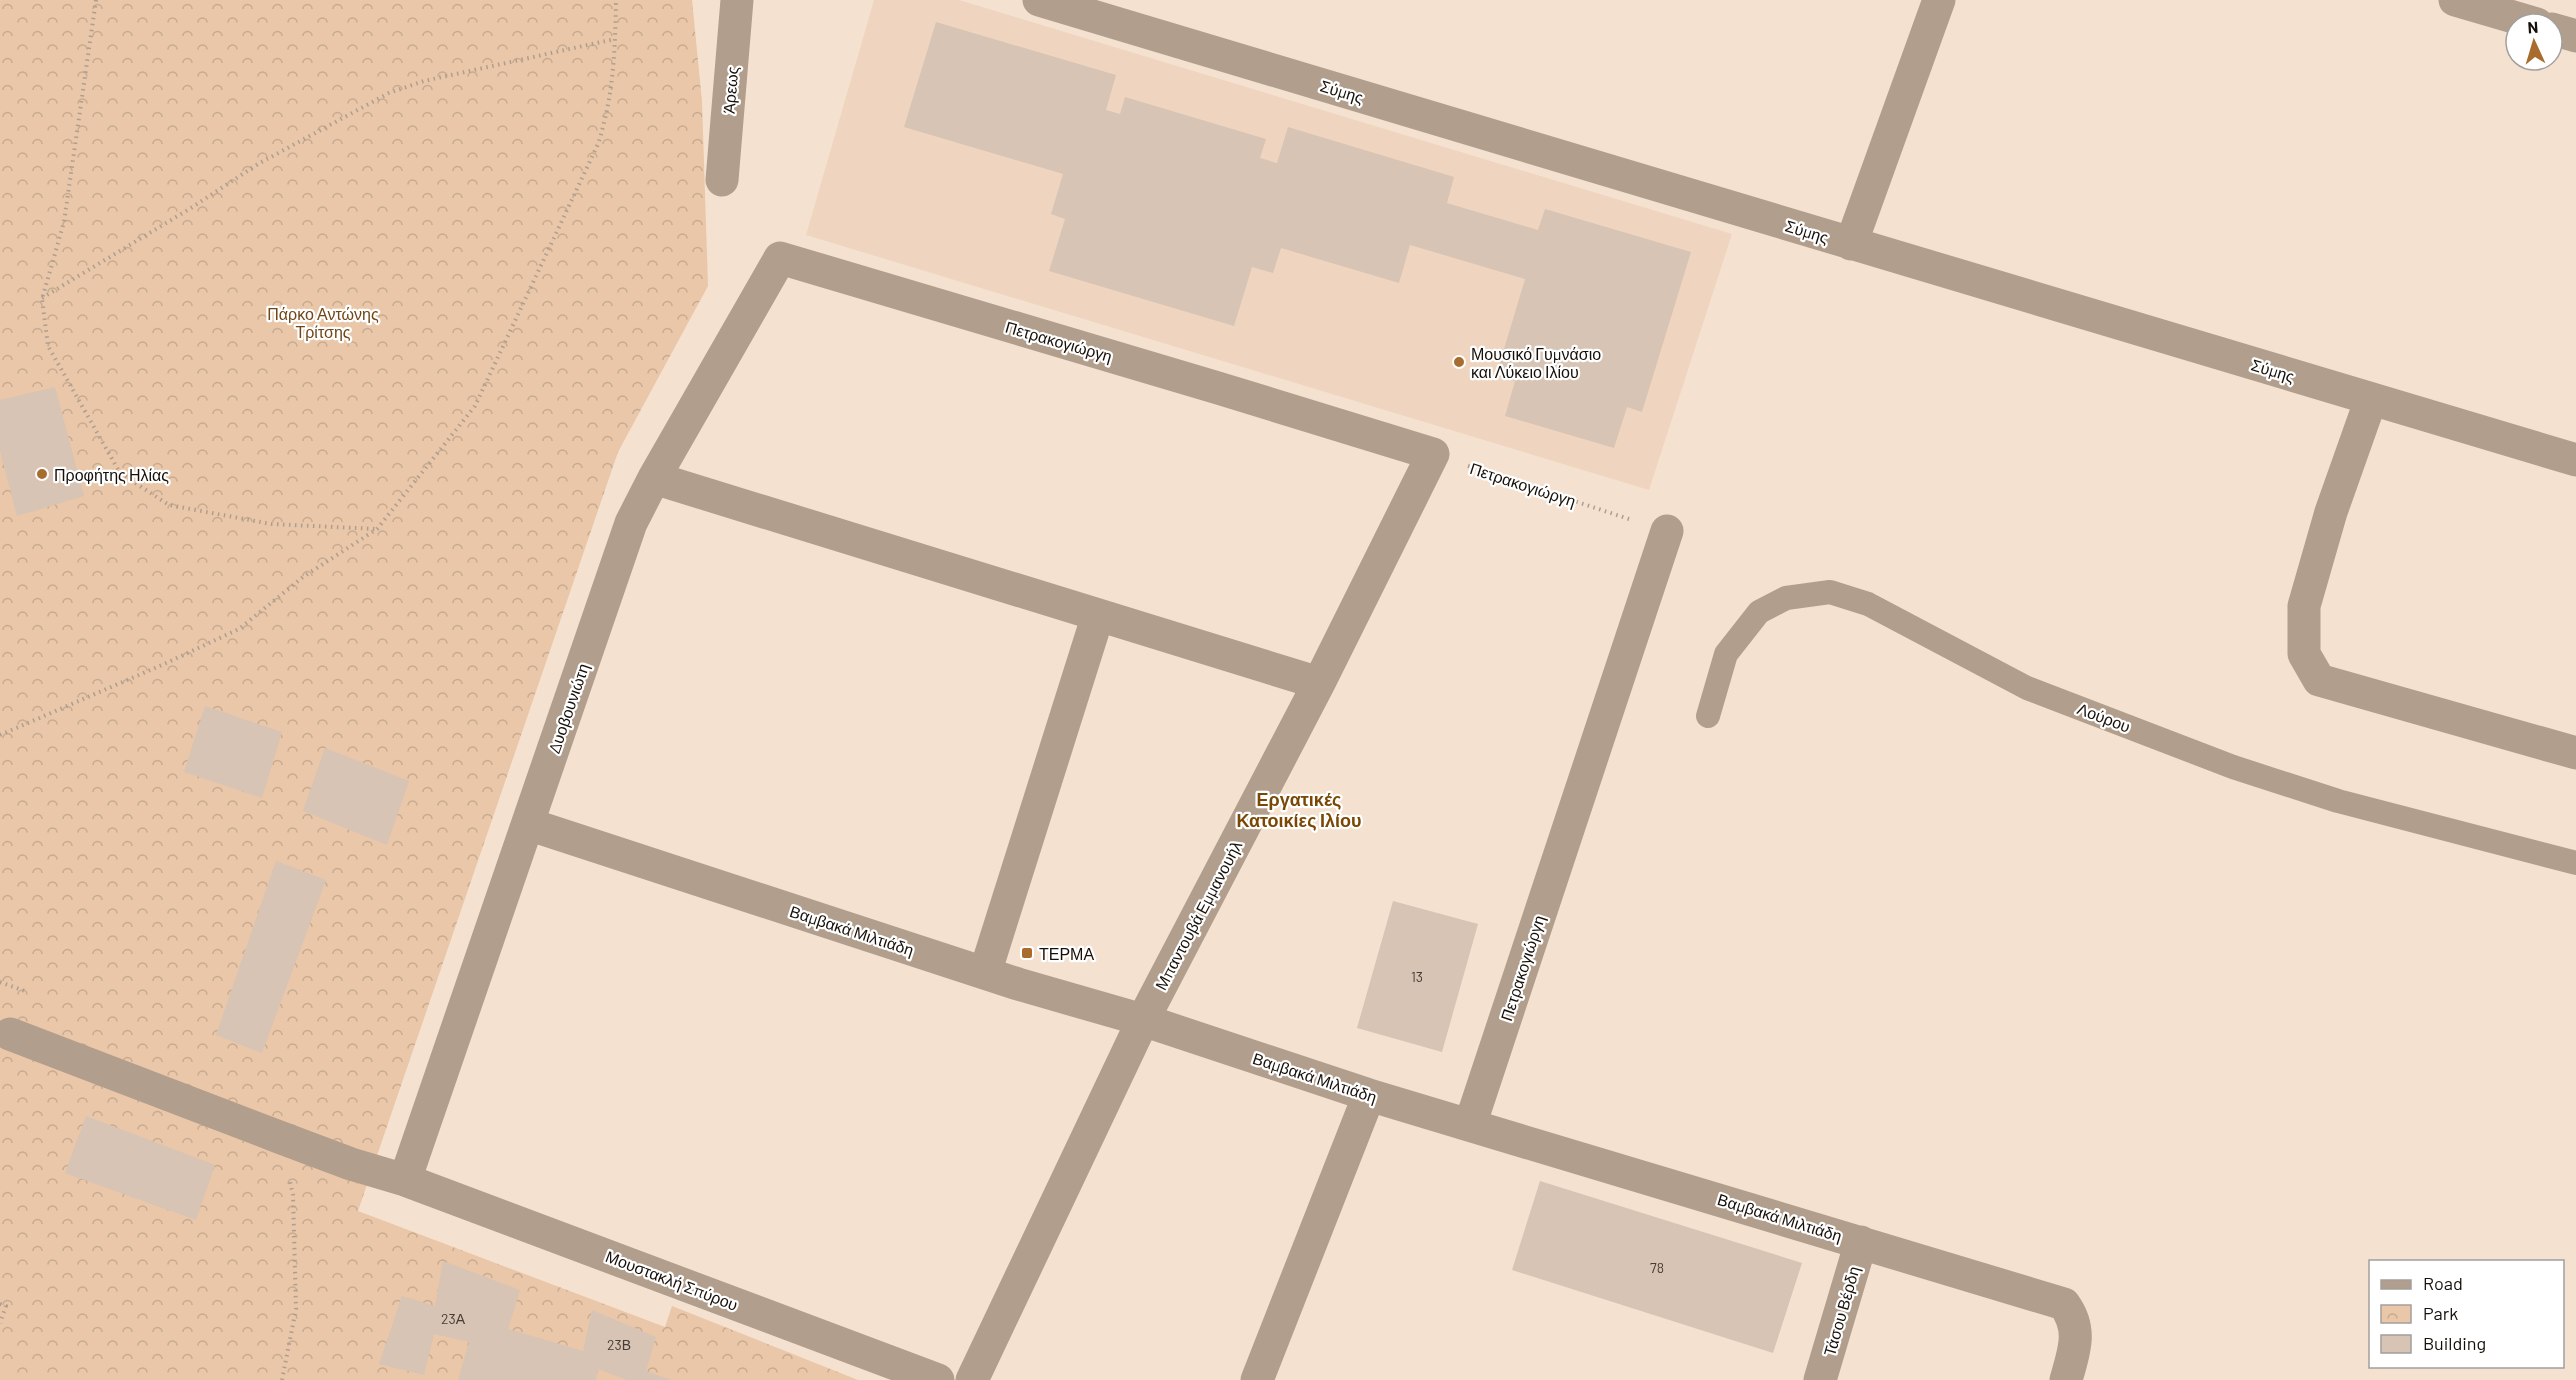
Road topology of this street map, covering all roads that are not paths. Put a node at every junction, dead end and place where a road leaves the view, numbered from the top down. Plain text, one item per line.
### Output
1 (737, 0) edge
2 (1039, 0) edge
3 (1939, 0) edge
4 (2455, 0) edge
5 (2504, 14) edge
6 (722, 180) dead end
7 (1851, 244) junction
8 (780, 258) joint
9 (2371, 399) junction
10 (1433, 454) joint
11 (2576, 460) edge
12 (654, 478) junction
13 (1667, 531) road end
14 (1098, 615) junction
15 (1319, 684) junction
16 (1708, 716) dead end
17 (2576, 753) edge
18 (528, 824) junction
19 (2576, 863) edge
20 (985, 973) junction
21 (1143, 1020) junction
22 (10, 1034) dead end
23 (1368, 1095) junction
24 (1470, 1125) junction
25 (405, 1180) junction
26 (1861, 1242) junction
27 (938, 1380) edge
28 (972, 1380) edge
29 (1257, 1380) edge
30 (1820, 1380) edge
31 (2066, 1380) edge

1 - 6 street, Άρεως
2 - 7 street, Σύμης
3 - 7 street
4 - 5 street
7 - 9 street, Σύμης
8 - 10 street, Πετρακογιώργη
8 - 12 street, Δυοβουνιώτη
9 - 11 street, Σύμης
9 - 17 street
10 - 15 street, Μπαντουβά Εμμανουήλ
12 - 14 street
12 - 18 street, Δυοβουνιώτη
13 - 24 street, Πετρακογιώργη
14 - 15 street
14 - 20 street
15 - 21 street, Μπαντουβά Εμμανουήλ
16 - 19 lane, Λούρου
18 - 20 street, Βαμβακά Μιλτιάδη
18 - 25 street, Δυοβουνιώτη
20 - 21 street, Βαμβακά Μιλτιάδη
21 - 23 street, Βαμβακά Μιλτιάδη
21 - 28 street, Μπαντουβά Εμμανουήλ
22 - 25 street, Μουστακλή Σπύρου
23 - 24 street, Βαμβακά Μιλτιάδη
23 - 29 street
24 - 26 street, Βαμβακά Μιλτιάδη
25 - 27 street, Μουστακλή Σπύρου
26 - 30 street, Τάσου Βέρδη
26 - 31 street, Βαμβακά Μιλτιάδη

